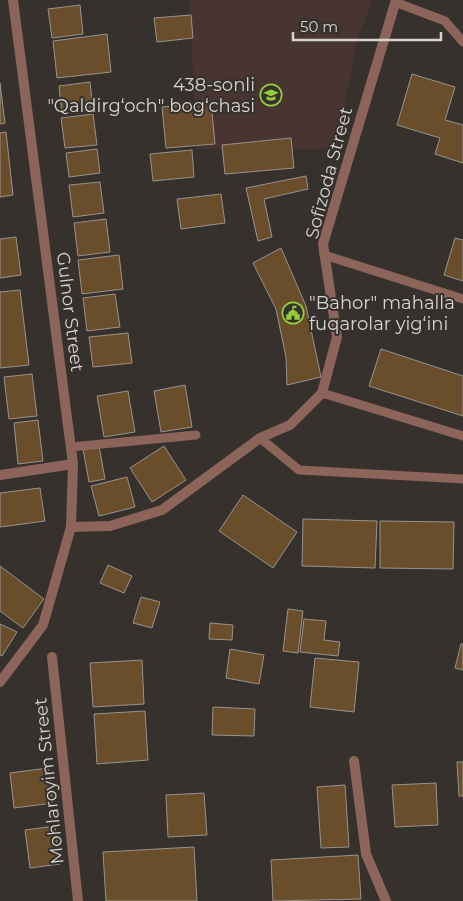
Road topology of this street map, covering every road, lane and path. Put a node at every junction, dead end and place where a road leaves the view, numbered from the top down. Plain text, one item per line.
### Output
1 (13, 0) edge
2 (396, 1) edge
3 (463, 42) edge
4 (324, 255) junction
5 (463, 299) edge
6 (322, 393) junction
7 (196, 435) dead end
8 (463, 436) edge
9 (260, 438) junction
10 (70, 447) junction
11 (73, 464) junction
12 (0, 475) edge
13 (463, 479) edge
14 (71, 527) junction
15 (52, 657) dead end
16 (0, 682) edge
17 (354, 762) dead end
18 (78, 901) edge
19 (386, 901) edge

1 - 10 street, Gulnor Street
2 - 3 lane
2 - 4 street, Sofizoda Street
4 - 5 lane
4 - 6 street, Sofizoda Street
6 - 8 lane
6 - 9 street
7 - 10 lane
9 - 13 lane
9 - 14 street
10 - 11 street, Gulnor Street
11 - 12 street
11 - 14 street, Gulnor Street
14 - 16 street, Gulnor Street
15 - 18 street, Mohlaroyim Street
17 - 19 street

